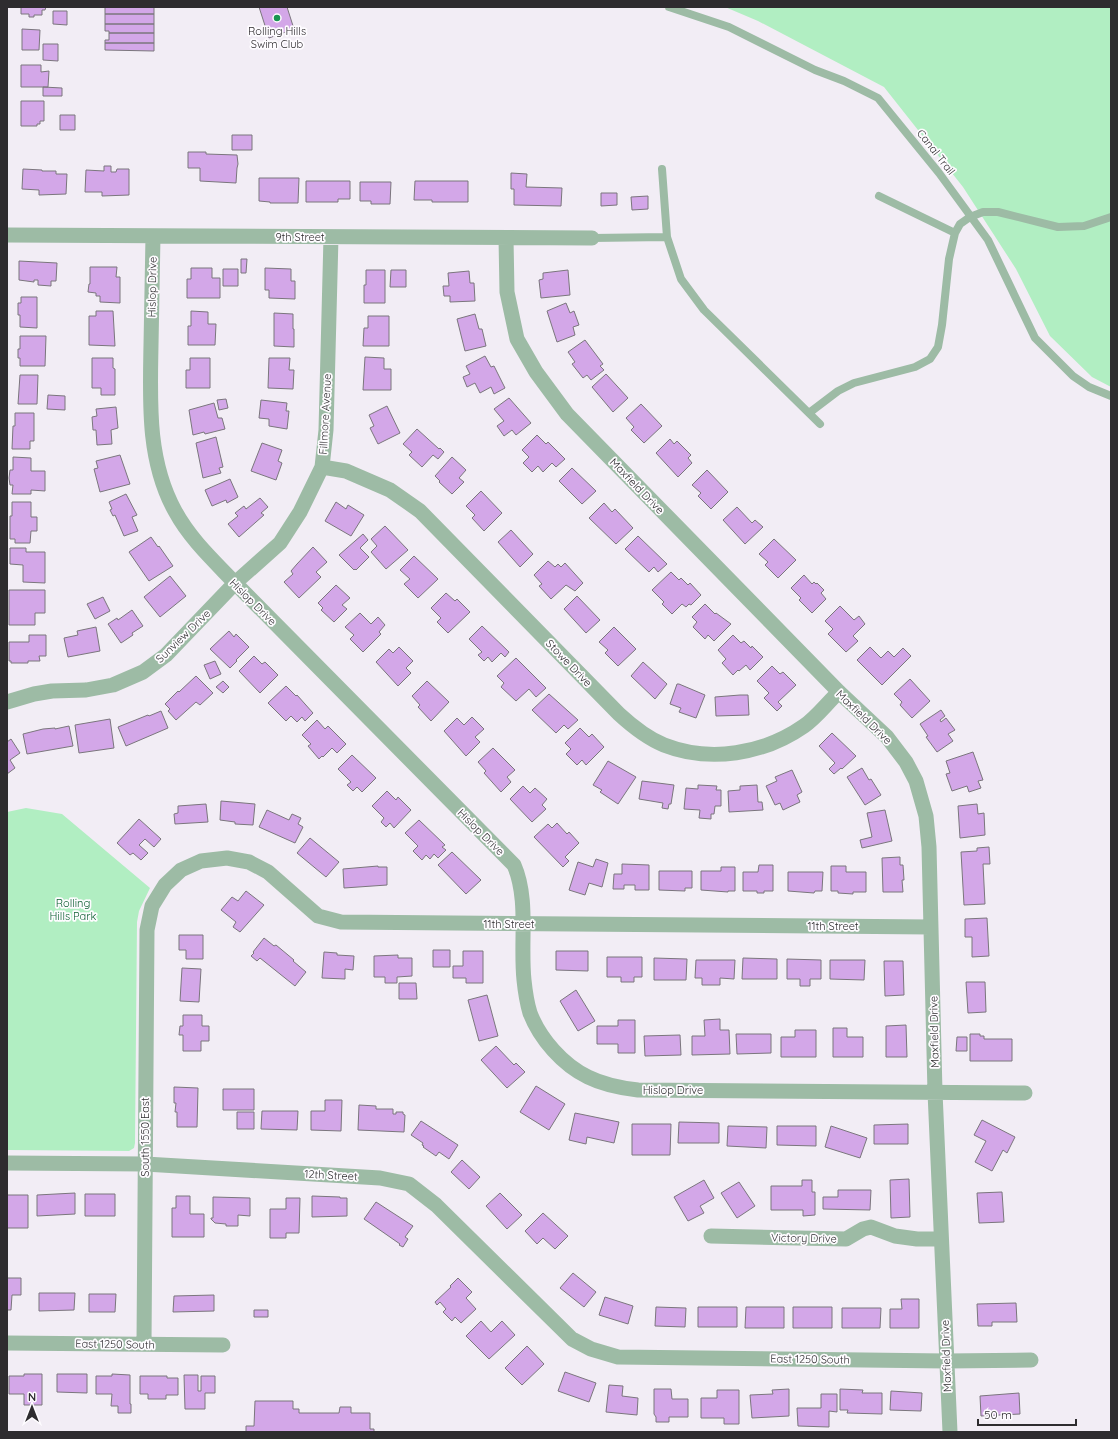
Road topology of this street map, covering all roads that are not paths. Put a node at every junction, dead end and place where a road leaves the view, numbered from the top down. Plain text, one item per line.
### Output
1 (670, 7) edge
2 (662, 169) dead end
3 (879, 196) dead end
4 (970, 217) junction
5 (1111, 217) edge
6 (955, 233) junction
7 (7, 235) edge
8 (153, 236) junction
9 (331, 237) junction
10 (667, 237) junction
11 (506, 238) junction
12 (592, 238) joint
13 (1111, 396) edge
14 (809, 413) junction
15 (820, 424) dead end
16 (322, 467) junction
17 (235, 584) junction
18 (839, 692) junction
19 (7, 702) edge
20 (523, 924) junction
21 (931, 927) junction
22 (147, 930) joint
23 (935, 1092) junction
24 (1025, 1093) dead end
25 (7, 1163) edge
26 (145, 1164) junction
27 (711, 1236) dead end
28 (941, 1239) junction
29 (7, 1342) edge
30 (144, 1344) junction
31 (223, 1345) dead end
32 (591, 1349) joint
33 (1031, 1360) dead end
34 (946, 1361) junction
35 (950, 1432) edge

1 - 4 lane, Canal Trail
2 - 10 lane
3 - 6 lane
4 - 5 lane
4 - 6 lane
4 - 13 lane, Canal Trail
6 - 14 lane
7 - 8 street, 9th Street
8 - 9 street, 9th Street
8 - 17 street, Hislop Drive
9 - 11 street, 9th Street
9 - 16 street, Fillmore Avenue
10 - 12 lane
10 - 14 lane
11 - 12 street, 9th Street
11 - 18 street, Maxfield Drive
14 - 15 lane
16 - 17 street, Fillmore Avenue
16 - 18 street, Stowe Drive
17 - 19 street, Sunview Drive
17 - 20 street, Hislop Drive
18 - 21 street, Maxfield Drive
20 - 21 street, 11th Street
20 - 22 street, 11th Street
20 - 23 street, Hislop Drive
21 - 23 street, Maxfield Drive
22 - 26 street, South 1550 East
23 - 24 street, Hislop Drive
23 - 28 street, Maxfield Drive
25 - 26 street, 12th Street
26 - 30 street, South 1550 East
26 - 32 street, 12th Street
27 - 28 street, Victory Drive
28 - 34 street, Maxfield Drive
29 - 30 street, East 1250 South
30 - 31 street, East 1250 South
32 - 34 street, East 1250 South
33 - 34 street, East 1250 South
34 - 35 street, Maxfield Drive

